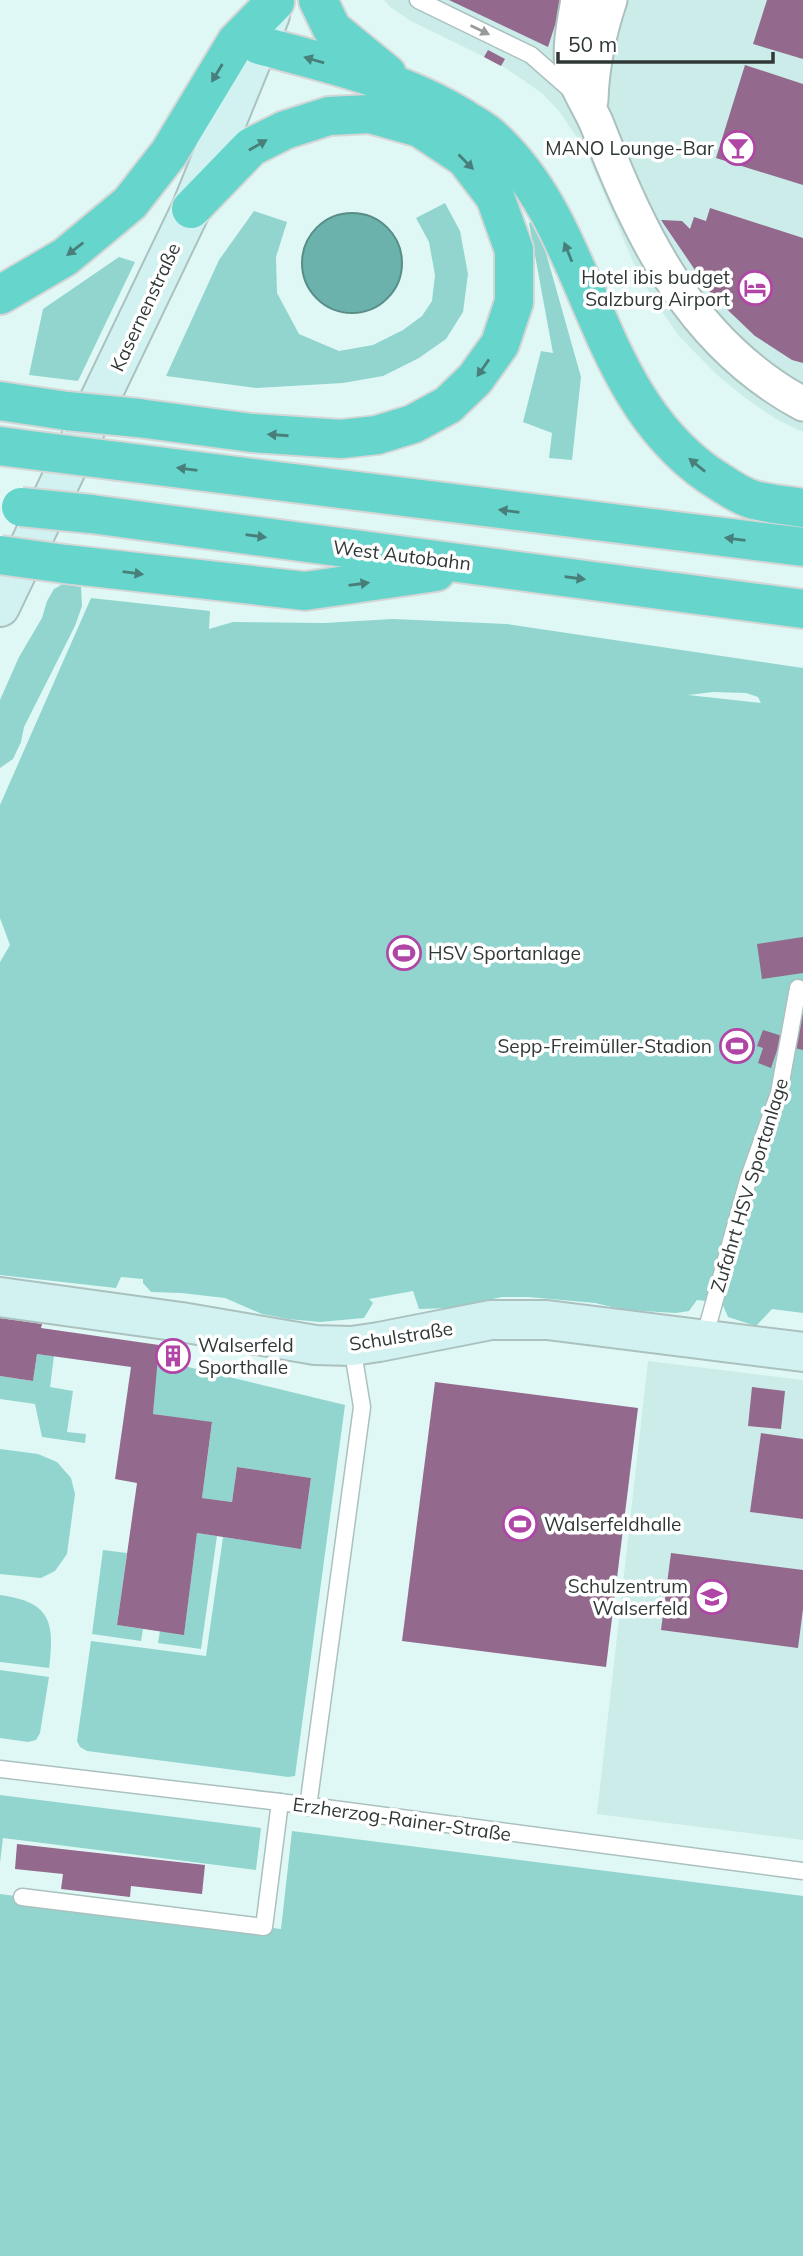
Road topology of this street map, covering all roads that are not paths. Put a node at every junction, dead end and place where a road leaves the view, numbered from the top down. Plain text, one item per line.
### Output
1 (318, 0) edge
2 (418, 0) edge
3 (578, 0) edge
4 (595, 0) edge
5 (610, 0) edge
6 (276, 1) edge
7 (259, 45) junction
8 (592, 74) junction
9 (403, 86) junction
10 (591, 108) junction
11 (191, 209) junction
12 (0, 295) edge
13 (0, 401) edge
14 (803, 404) edge
15 (0, 446) edge
16 (10, 506) edge
17 (803, 508) edge
18 (803, 547) edge
19 (0, 555) edge
20 (483, 565) junction
21 (0, 607) edge
22 (803, 609) edge
23 (798, 988) dead end
24 (0, 1297) edge
25 (704, 1339) junction
26 (352, 1346) junction
27 (803, 1352) edge
28 (0, 1769) edge
29 (280, 1802) junction
30 (308, 1807) junction
31 (803, 1871) edge
32 (22, 1897) dead end

1 - 9 highway
2 -> 10 lane
3 - 10 street
4 - 8 lane
5 - 8 street
6 - 7 street, Kasernenstraße
6 -> 12 highway
9 -> 7 highway
7 - 11 street, Kasernenstraße
8 - 10 street
17 -> 9 highway
10 - 14 street
11 -> 13 highway, bridge
11 - 21 street, Kasernenstraße
18 -> 15 highway, bridge
16 -> 20 highway, West Autobahn, bridge
19 -> 20 highway, bridge
20 -> 22 highway, West Autobahn
23 - 25 lane, Zufahrt HSV Sportanlage
24 - 26 street, Schulstraße
25 - 26 street, Schulstraße
25 - 27 street, Schulstraße
26 - 30 lane
28 - 29 lane, Erzherzog-Rainer-Straße
29 - 30 lane, Erzherzog-Rainer-Straße
29 - 32 lane
30 - 31 lane, Erzherzog-Rainer-Straße

